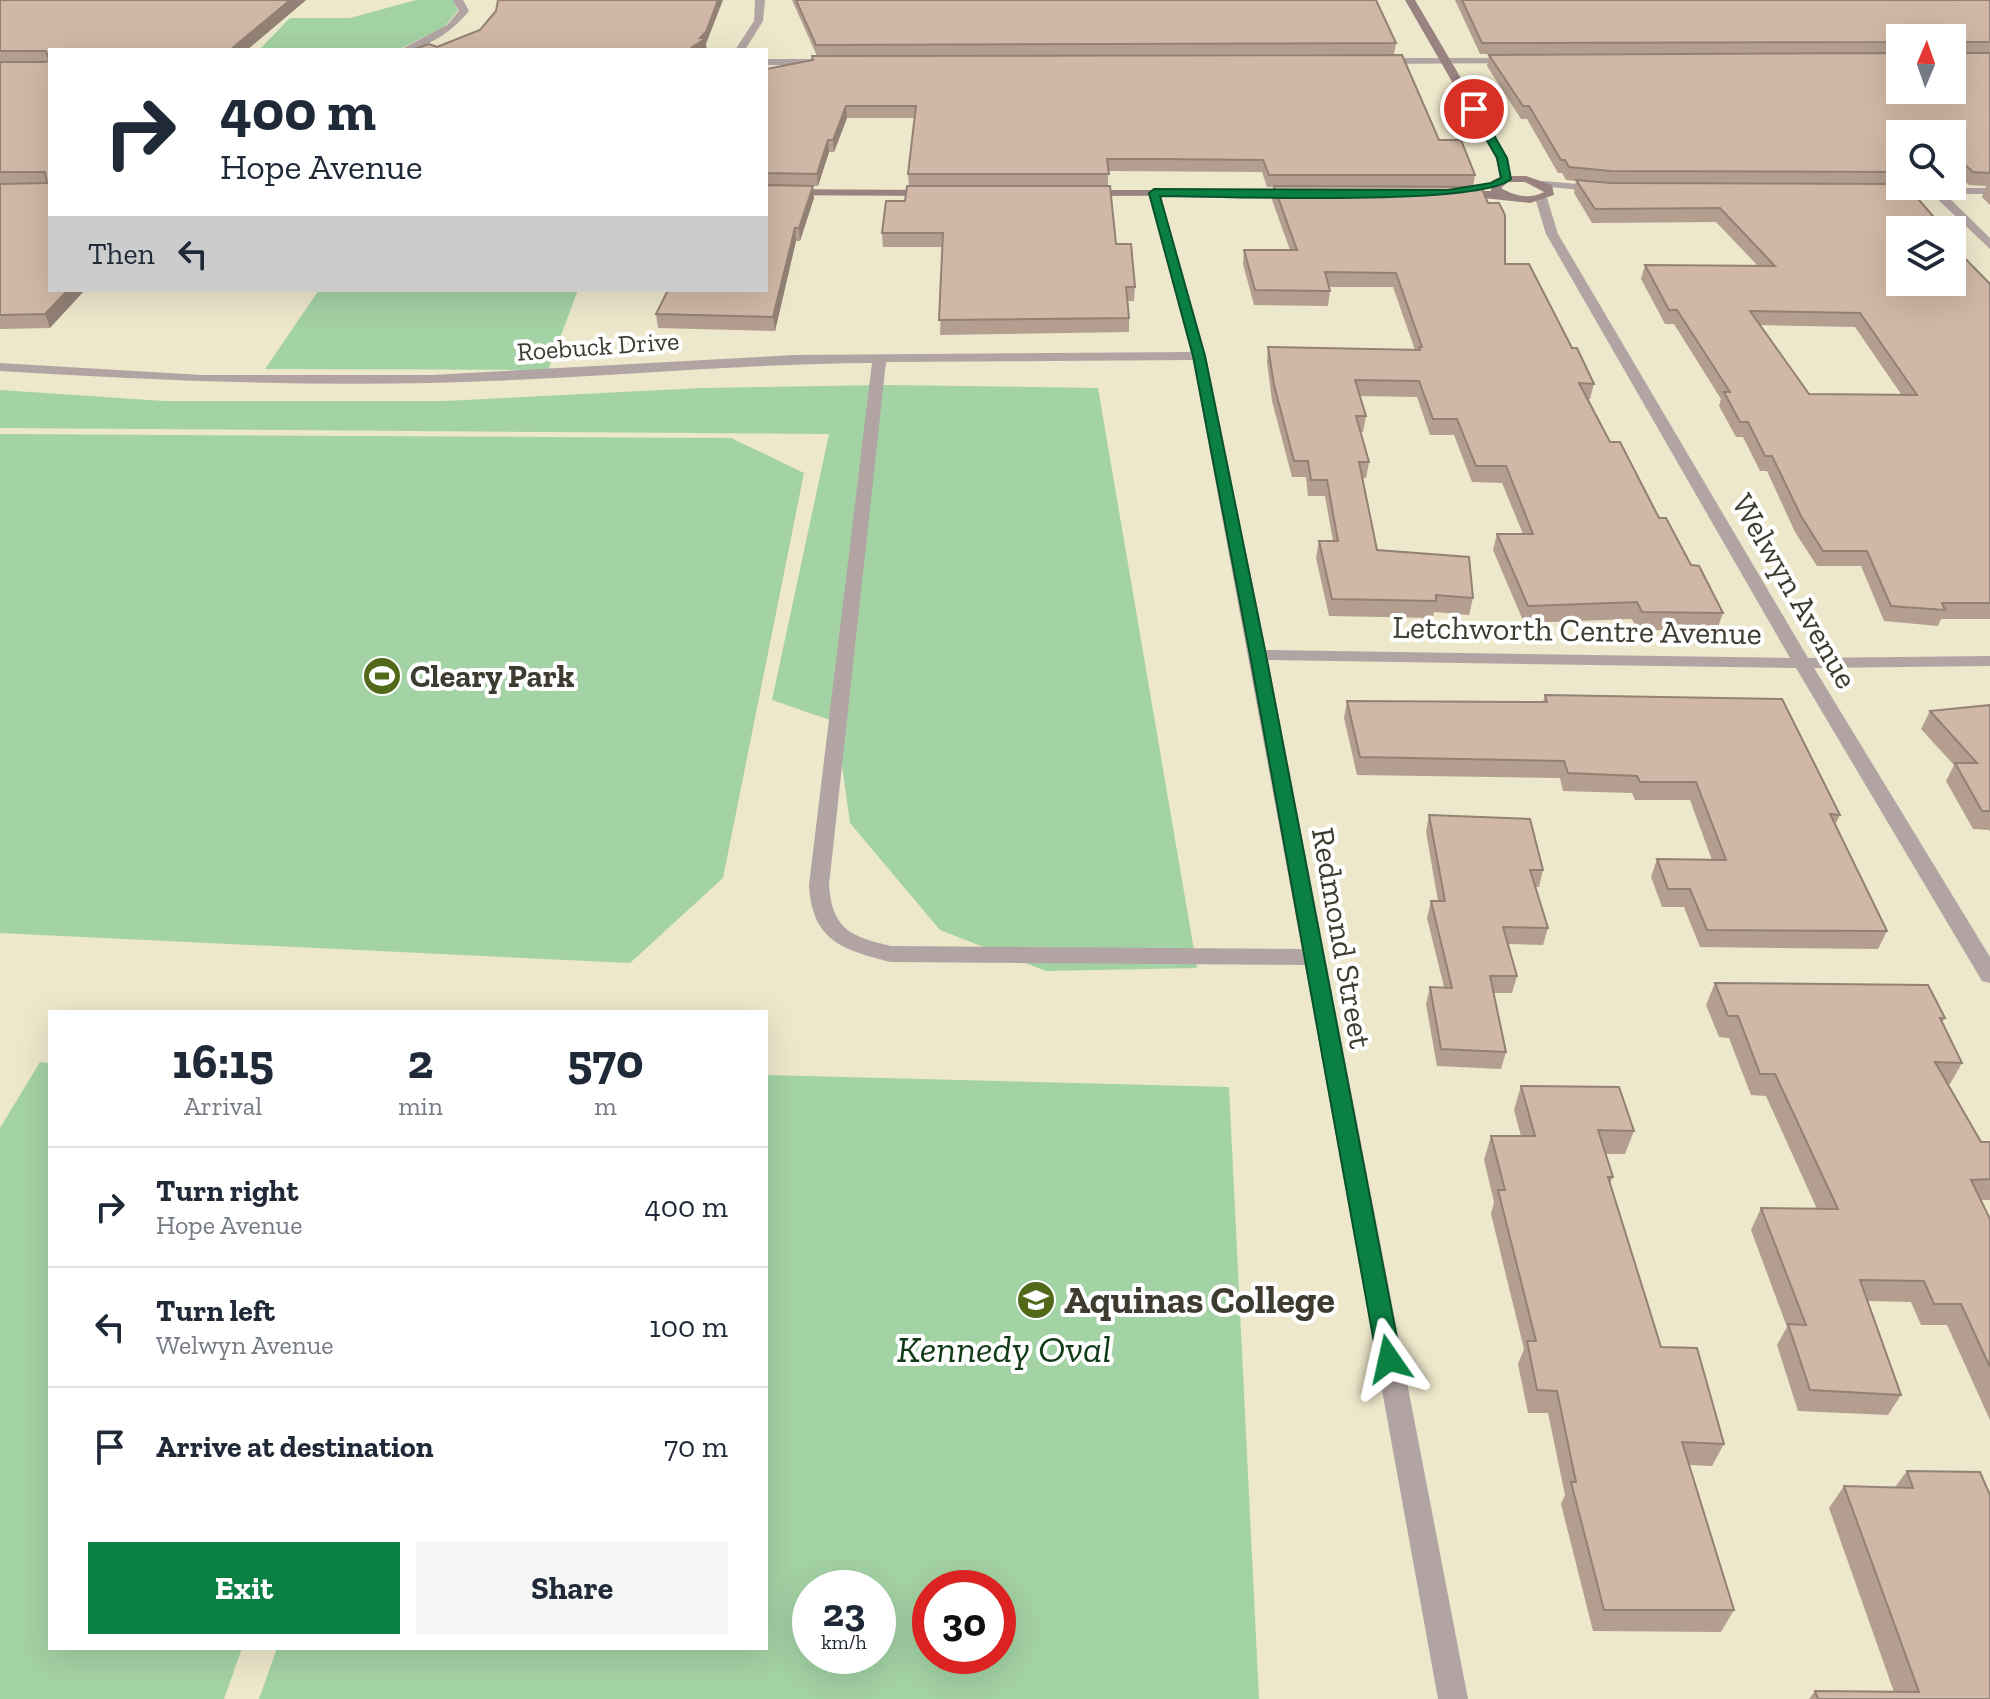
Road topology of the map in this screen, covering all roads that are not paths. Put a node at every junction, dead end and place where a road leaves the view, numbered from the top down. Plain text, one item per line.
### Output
1 (458, 0) edge
2 (760, 0) edge
3 (1410, 0) edge
4 (409, 48) edge
5 (742, 48) edge
6 (1519, 60) edge
7 (1374, 61) edge
8 (1446, 61) junction
9 (768, 62) edge
10 (846, 62) edge
11 (1502, 158) junction
12 (1506, 179) junction
13 (1541, 190) junction
14 (1623, 190) edge
15 (1873, 191) edge
16 (1886, 191) edge
17 (1966, 191) edge
18 (1990, 191) edge
19 (768, 192) edge
20 (950, 193) edge
21 (1073, 193) edge
22 (1154, 193) junction
23 (1309, 193) edge
24 (1520, 199) junction
25 (1944, 200) edge
26 (1552, 234) junction
27 (1990, 245) edge
28 (1199, 356) junction
29 (879, 359) junction
30 (0, 367) edge
31 (1258, 655) junction
32 (1990, 661) edge
33 (1802, 663) junction
34 (1312, 957) junction
35 (1990, 975) edge
36 (1453, 1699) edge

1 - 4 street
2 - 5 street
3 - 8 street
6 - 8 street
7 - 8 street
8 - 11 street
9 - 10 street
11 - 12 street
11 - 13 street
12 - 13 street
12 - 24 street
13 - 14 street
13 - 24 street
13 - 26 street, Welwyn Avenue
15 - 16 street
17 - 18 street
19 - 20 street
21 - 22 street
22 - 23 street
22 - 28 street, Redmond Street
24 - 26 street, Welwyn Avenue
25 - 27 street
26 - 33 street, Welwyn Avenue
28 - 29 street, Roebuck Drive
28 - 31 street, Redmond Street
29 - 30 street, Roebuck Drive
29 - 34 street
31 - 33 street, Letchworth Centre Avenue
31 - 34 street, Redmond Street
32 - 33 street, Letchworth Centre Avenue
33 - 35 street, Welwyn Avenue
34 - 36 street, Redmond Street

